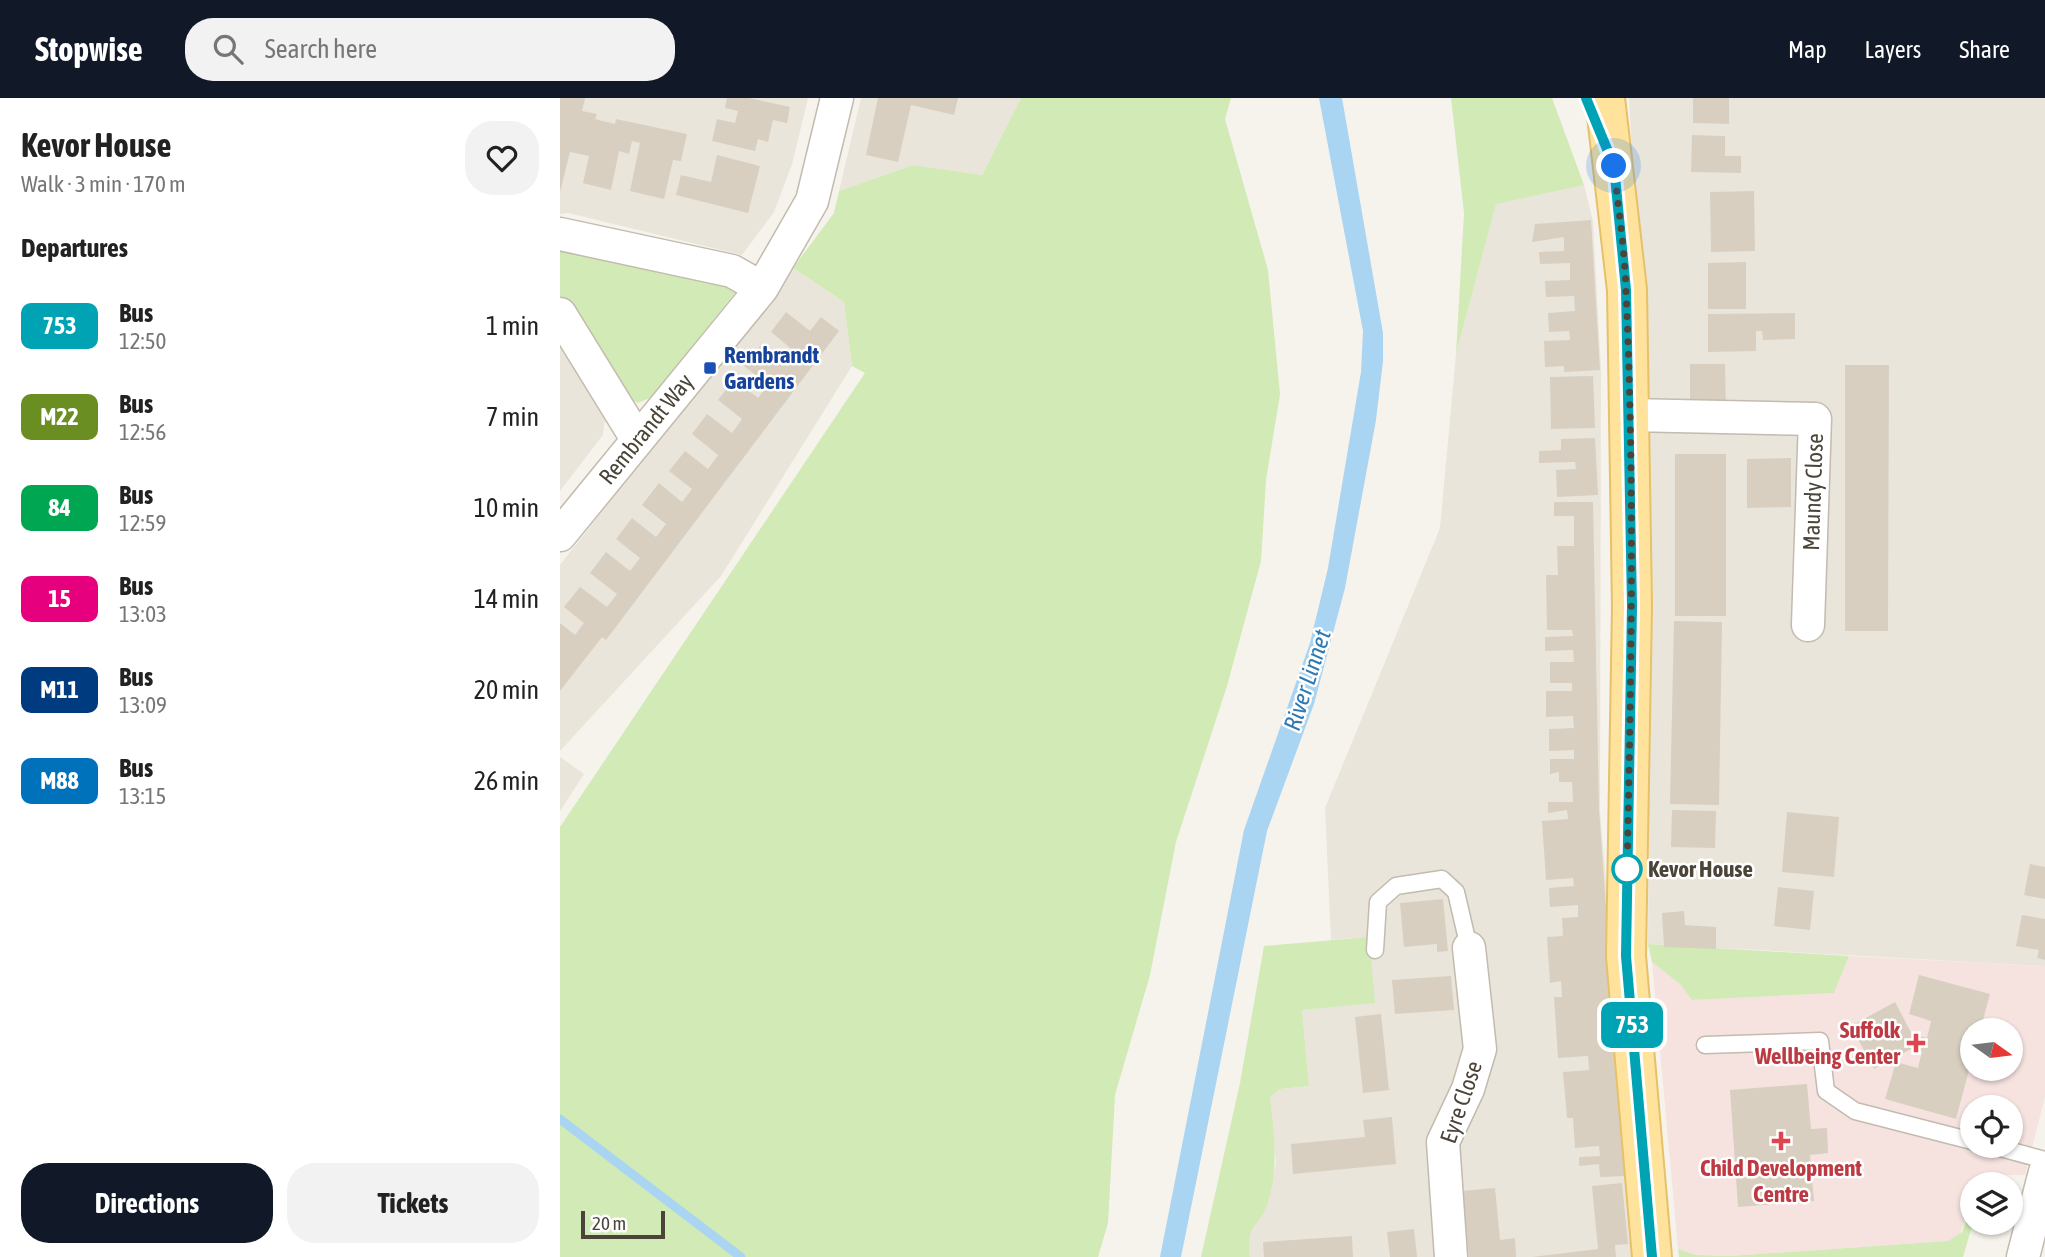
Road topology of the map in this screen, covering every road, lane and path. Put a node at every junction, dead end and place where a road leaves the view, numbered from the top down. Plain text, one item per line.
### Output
1 (837, 98) edge
2 (1586, 98) edge
3 (1605, 98) edge
4 (1614, 166) junction
5 (560, 234) edge
6 (762, 288) junction
7 (560, 314) edge
8 (1629, 415) junction
9 (637, 439) junction
10 (560, 535) edge
11 (1808, 625) dead end
12 (1469, 948) joint
13 (1375, 950) dead end
14 (1706, 1045) dead end
15 (1960, 1138) edge
16 (2023, 1154) edge
17 (2045, 1160) edge
18 (2045, 1172) edge
19 (1451, 1257) edge
20 (1653, 1257) edge
21 (2023, 1257) edge

1 - 6 street, Rembrandt Way
2 - 4 main road
3 - 4 main road
4 - 8 main road
5 - 6 street
6 - 9 street, Rembrandt Way
7 - 9 street
8 - 11 street, Maundy Close
8 - 20 main road
9 - 10 street, Rembrandt Way
12 - 13 lane
12 - 19 street, Eyre Close
14 - 15 lane
16 - 17 lane
18 - 21 street

